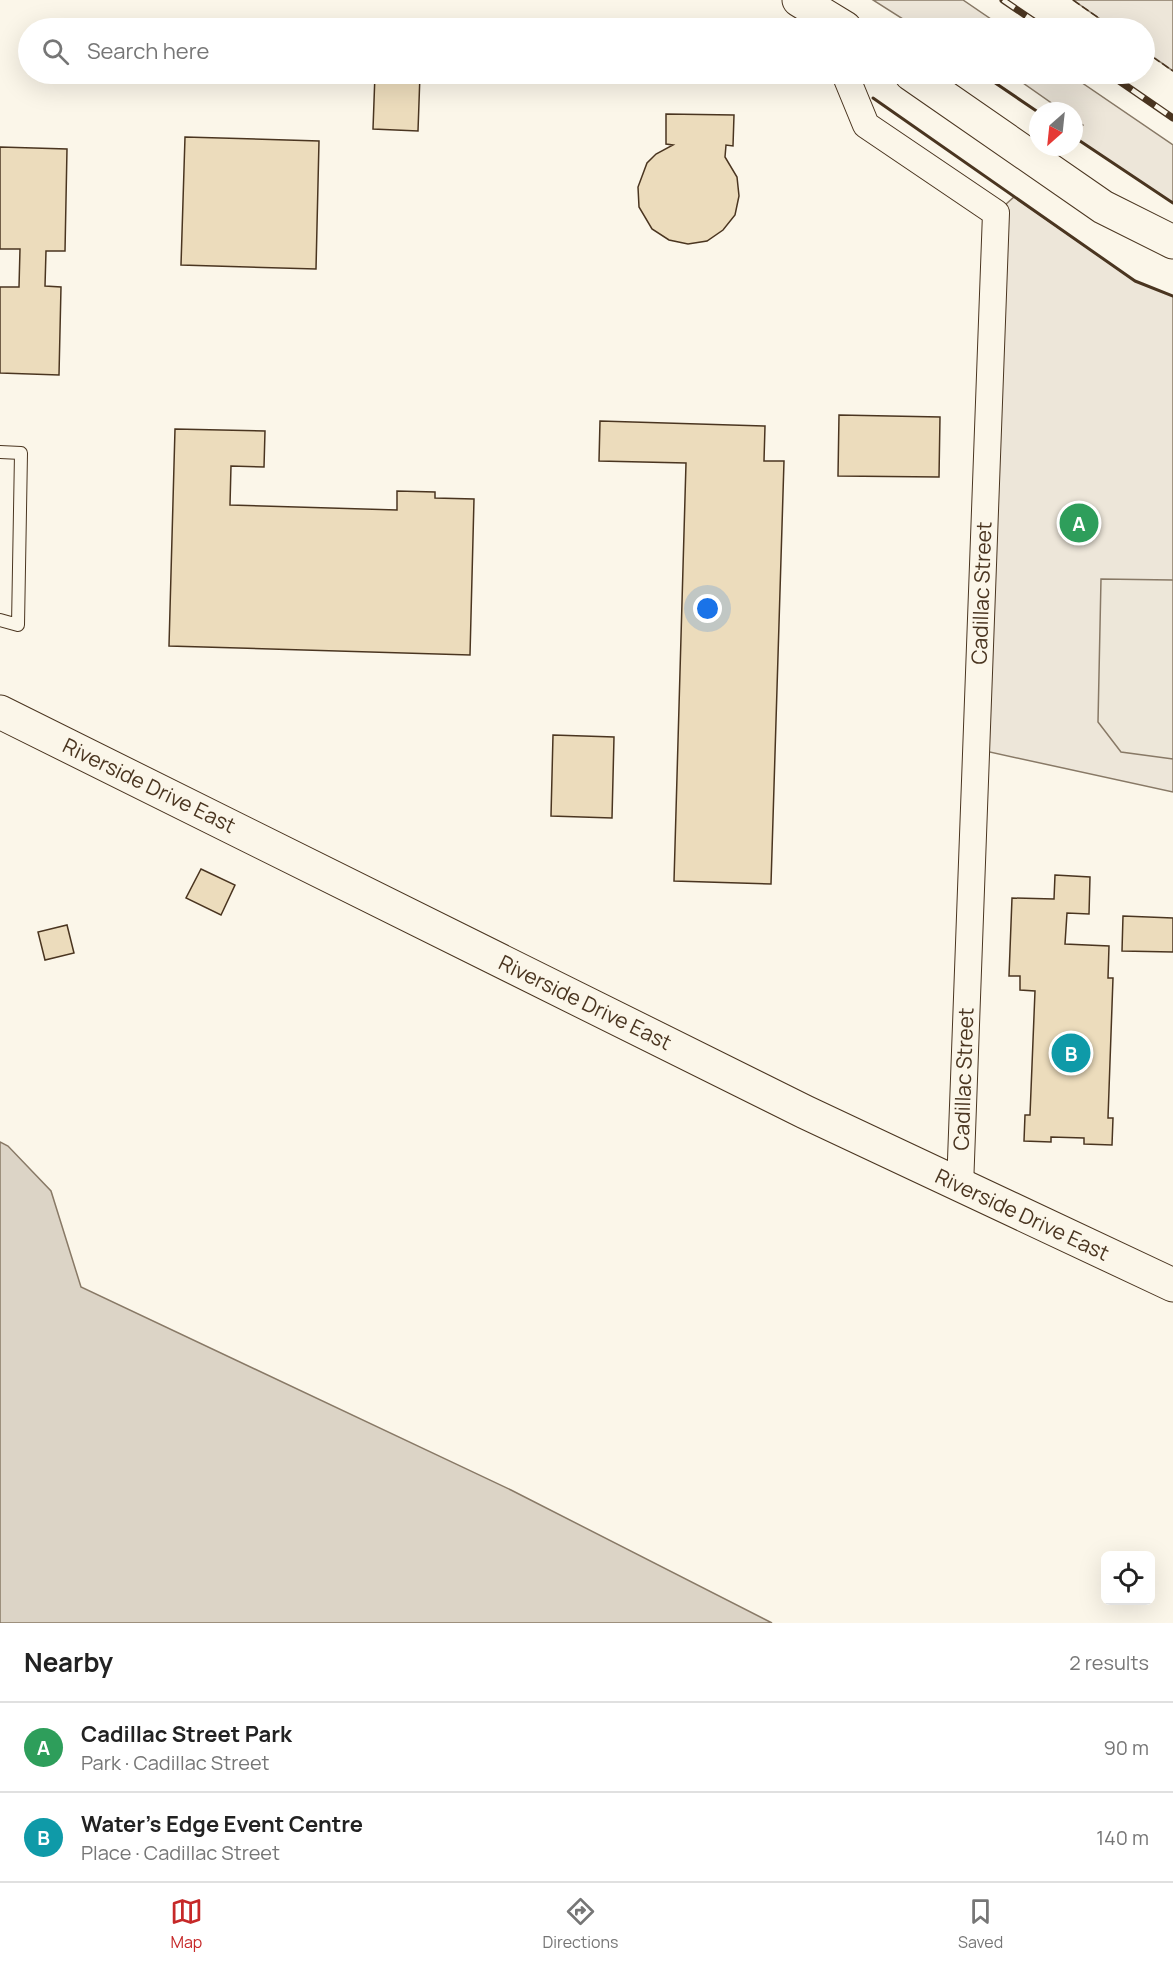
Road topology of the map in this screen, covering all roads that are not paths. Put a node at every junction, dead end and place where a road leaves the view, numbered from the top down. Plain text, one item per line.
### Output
1 (799, 0) edge
2 (829, 18) edge
3 (849, 84) edge
4 (925, 84) edge
5 (1173, 242) edge
6 (0, 452) edge
7 (0, 621) edge
8 (0, 712) edge
9 (960, 1186) junction
10 (1173, 1285) edge

1 - 2 main road
3 - 9 street, Cadillac Street
4 - 5 main road
6 - 7 lane
8 - 9 main road, Riverside Drive East
9 - 10 main road, Riverside Drive East

